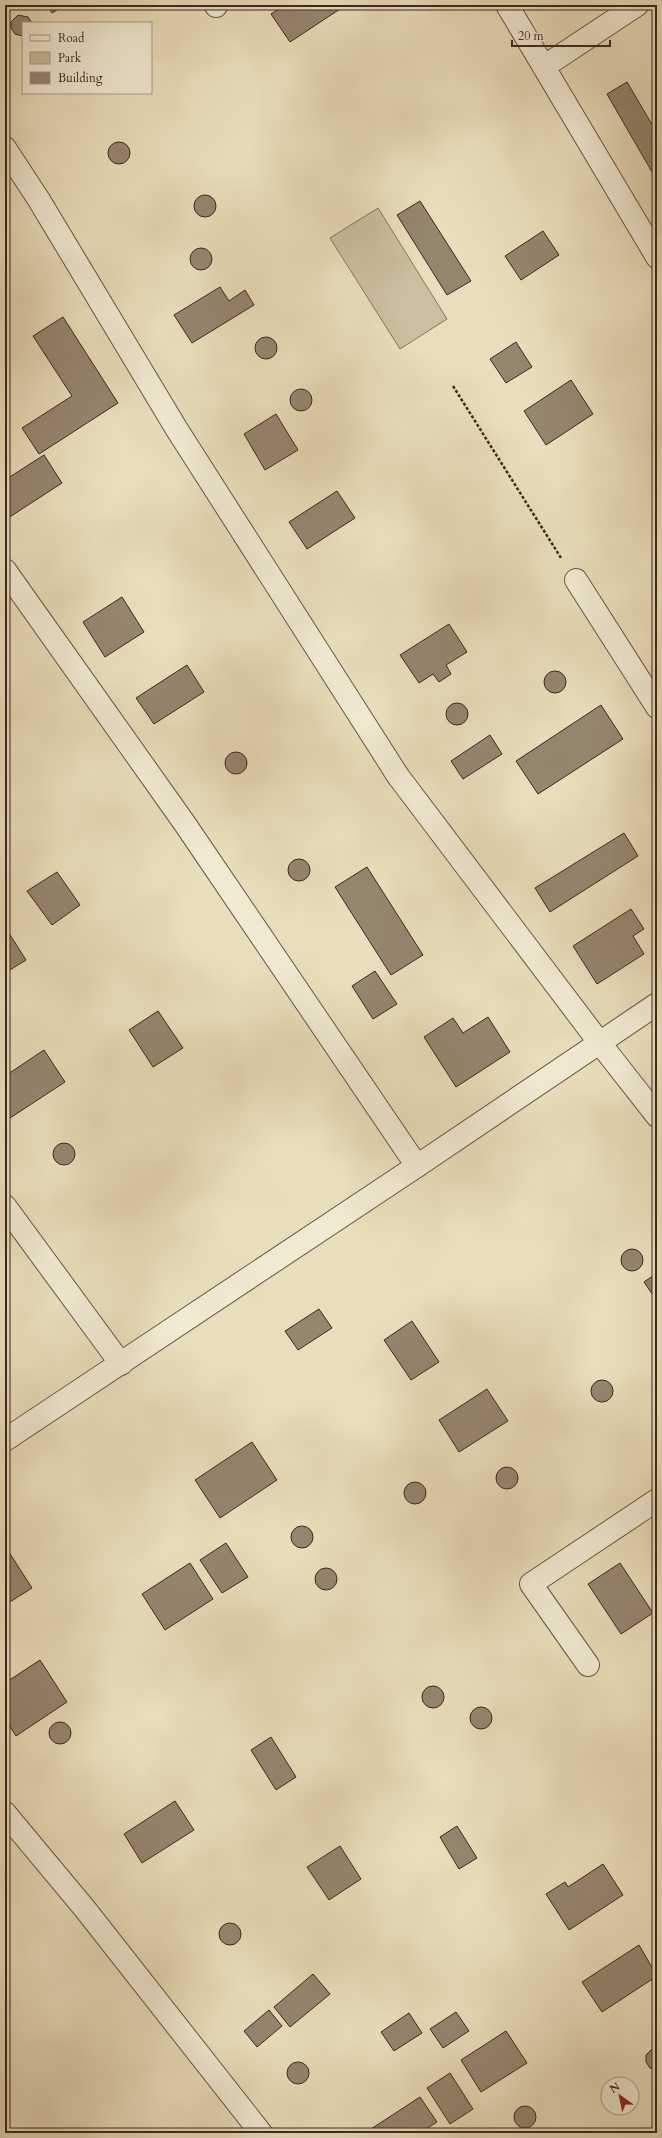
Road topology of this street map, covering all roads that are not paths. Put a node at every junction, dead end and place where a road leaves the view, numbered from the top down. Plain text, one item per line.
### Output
1 (507, 5) edge
2 (637, 5) edge
3 (545, 66) junction
4 (5, 148) edge
5 (657, 257) edge
6 (5, 570) edge
7 (576, 580) road end
8 (657, 707) edge
9 (657, 1004) edge
10 (599, 1042) junction
11 (657, 1116) edge
12 (417, 1166) junction
13 (5, 1206) edge
14 (121, 1364) junction
15 (5, 1440) edge
16 (657, 1500) edge
17 (588, 1665) dead end
18 (5, 1813) edge
19 (261, 2133) edge

1 - 3 street
2 - 3 street
3 - 5 street
4 - 10 street
6 - 12 street
7 - 8 street
9 - 10 street
10 - 11 street
10 - 12 street
12 - 14 street
13 - 14 street
14 - 15 street
16 - 17 street
18 - 19 street

